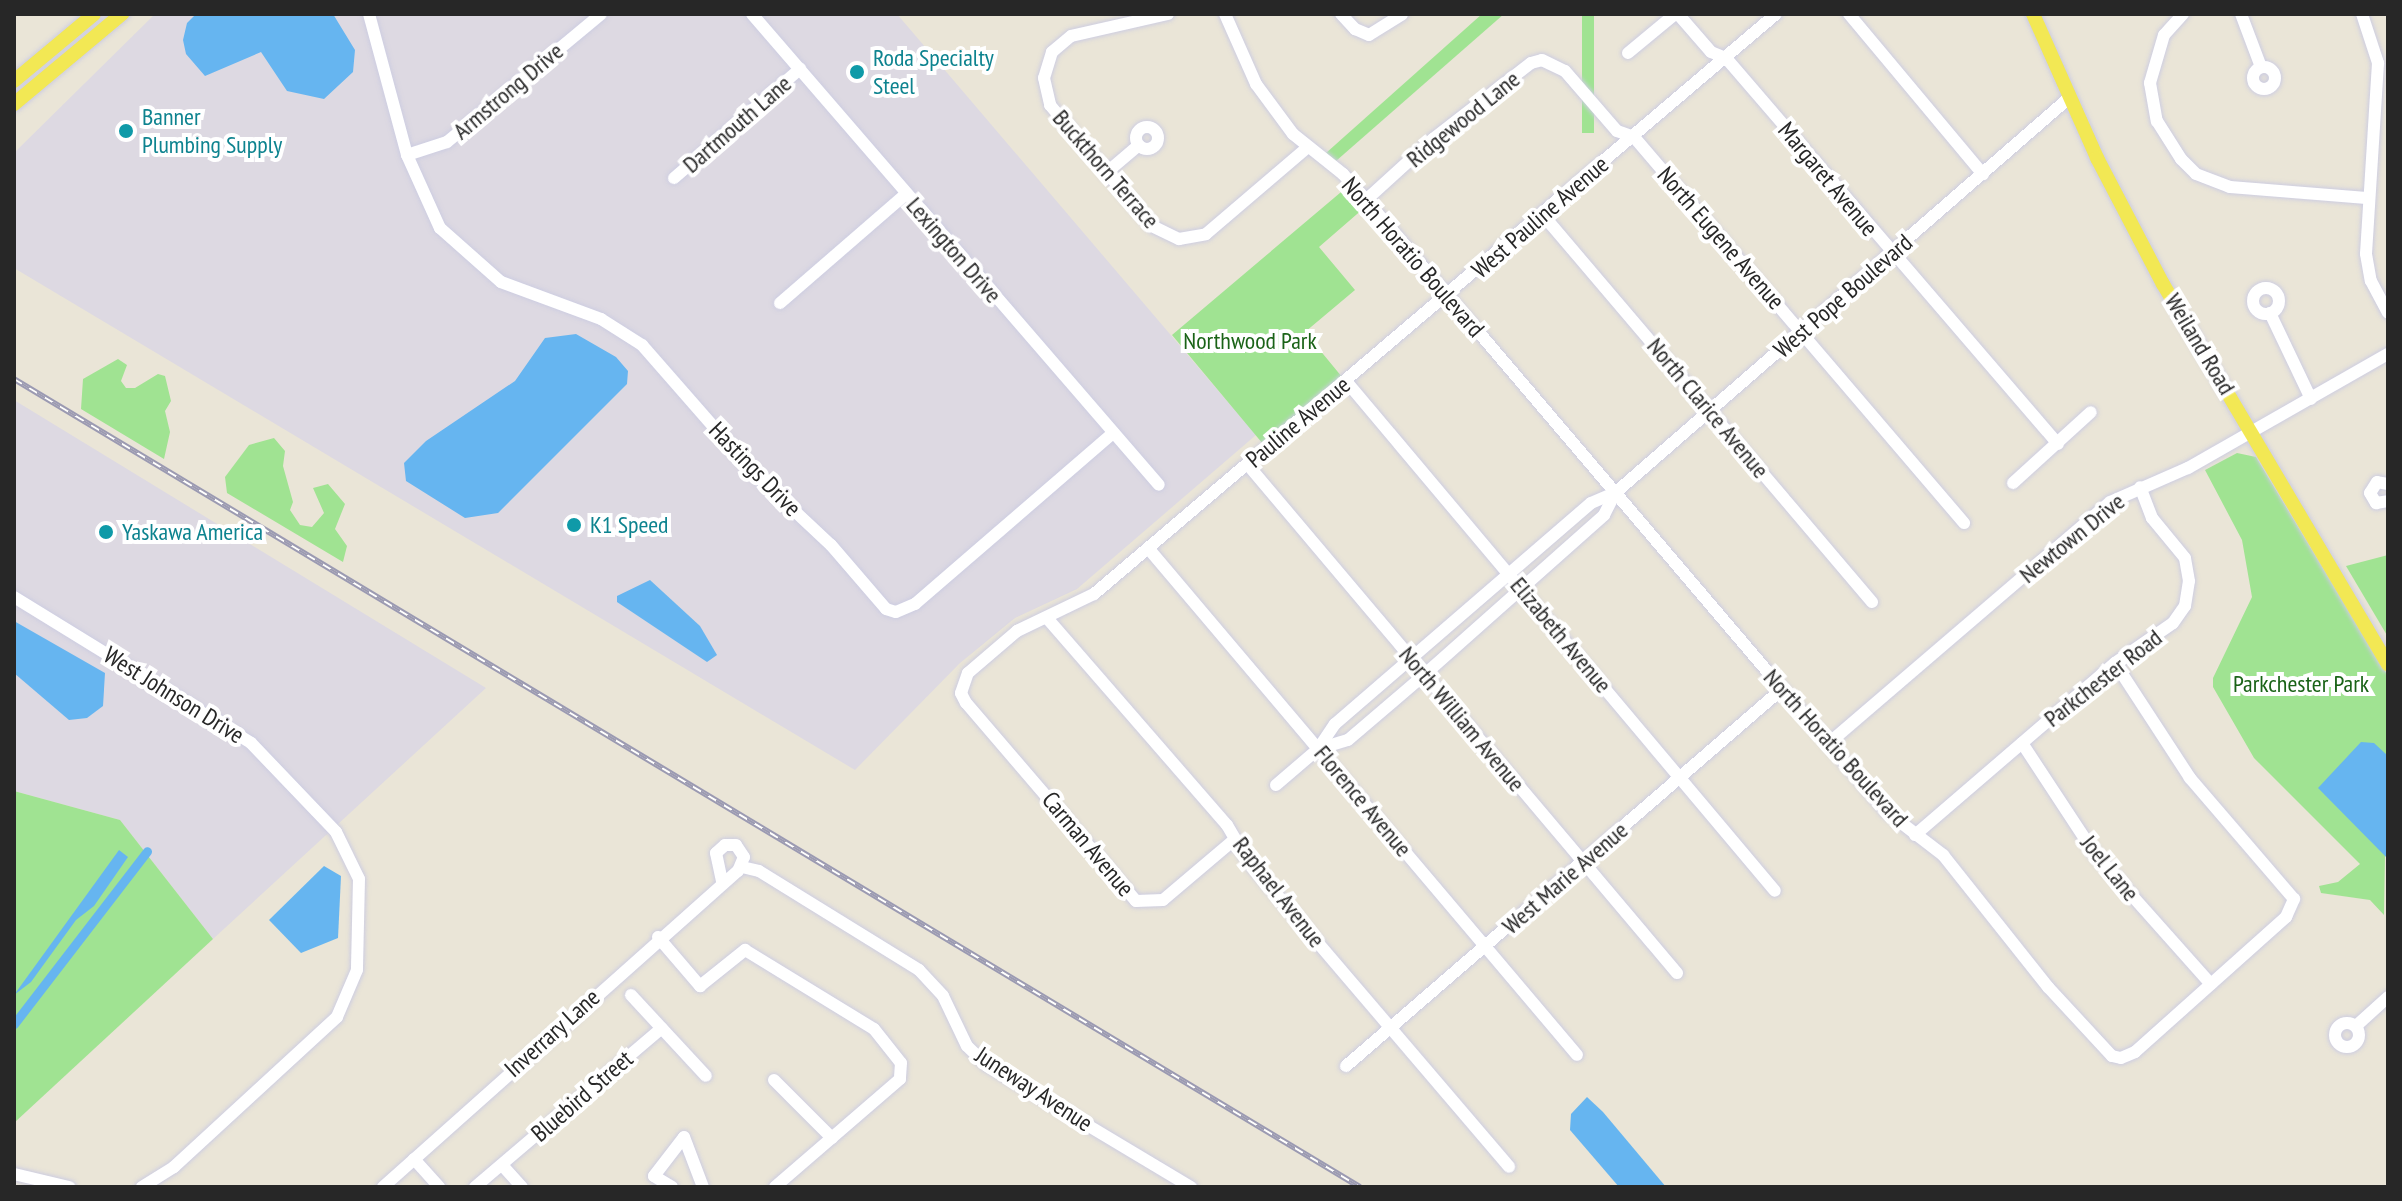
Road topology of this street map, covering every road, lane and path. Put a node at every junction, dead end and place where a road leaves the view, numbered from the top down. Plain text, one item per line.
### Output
1 (94, 14) edge
2 (122, 14) edge
3 (369, 14) edge
4 (601, 14) edge
5 (752, 14) edge
6 (1168, 14) edge
7 (1225, 14) edge
8 (1341, 14) edge
9 (1402, 14) edge
10 (1676, 14) edge
11 (1776, 14) edge
12 (1849, 14) edge
13 (2033, 14) edge
14 (2183, 14) edge
15 (2241, 14) edge
16 (2362, 14) edge
17 (1628, 53) dead end
18 (1726, 58) junction
19 (2261, 67) dead end
20 (800, 69) junction
21 (14, 81) edge
22 (2381, 92) edge
23 (2070, 97) junction
24 (14, 104) edge
25 (1634, 137) junction
26 (1139, 145) dead end
27 (1308, 147) junction
28 (407, 155) junction
29 (1106, 173) junction
30 (1983, 174) junction
31 (674, 178) dead end
32 (906, 194) junction
33 (2367, 198) junction
34 (1366, 200) junction
35 (1543, 215) junction
36 (1892, 254) junction
37 (1447, 296) junction
38 (780, 303) dead end
39 (2270, 313) dead end
40 (2388, 313) edge
41 (1802, 332) junction
42 (2388, 354) edge
43 (1346, 381) junction
44 (2311, 399) junction
45 (1711, 411) junction
46 (2091, 412) dead end
47 (2254, 432) junction
48 (1113, 433) junction
49 (2058, 444) junction
50 (1248, 465) junction
51 (2013, 483) dead end
52 (2388, 484) edge
53 (1159, 485) dead end
54 (2140, 487) junction
55 (1615, 493) junction
56 (2388, 501) edge
57 (1964, 523) dead end
58 (1148, 548) junction
59 (1510, 574) junction
60 (1523, 589) junction
61 (14, 597) edge
62 (1872, 602) dead end
63 (1047, 618) junction
64 (1411, 659) junction
65 (2115, 663) junction
66 (2388, 664) edge
67 (1424, 675) junction
68 (1782, 689) junction
69 (1829, 743) junction
70 (2022, 743) junction
71 (1318, 749) junction
72 (1680, 778) junction
73 (1276, 785) dead end
74 (1915, 835) junction
75 (1235, 839) junction
76 (1583, 862) junction
77 (742, 867) junction
78 (722, 881) junction
79 (1775, 891) dead end
80 (658, 937) junction
81 (1486, 947) junction
82 (1677, 973) dead end
83 (2211, 984) junction
84 (631, 995) dead end
85 (2388, 997) edge
86 (2356, 1026) dead end
87 (662, 1028) junction
88 (1392, 1028) junction
89 (1577, 1055) dead end
90 (1346, 1066) dead end
91 (706, 1076) dead end
92 (774, 1080) dead end
93 (832, 1138) junction
94 (414, 1159) junction
95 (502, 1165) junction
96 (1509, 1167) dead end
97 (14, 1174) edge
98 (69, 1187) edge
99 (142, 1187) edge
100 (383, 1187) edge
101 (439, 1187) edge
102 (475, 1187) edge
103 (522, 1187) edge
104 (672, 1187) edge
105 (703, 1187) edge
106 (775, 1187) edge
107 (1191, 1187) edge

1 - 21 main road
2 - 24 main road
3 - 28 street, Hastings Drive
4 - 28 street, Armstrong Drive
5 - 20 street, Lexington Drive
6 - 29 street, Buckthorn Terrace
7 - 27 street, North Horatio Boulevard
8 - 9 street
10 - 17 street
10 - 18 street, Margaret Avenue
11 - 18 street
12 - 30 street
13 - 23 main road, Weiland Road
14 - 33 street
15 - 19 street
16 - 22 street
18 - 25 street
18 - 36 street, Margaret Avenue
20 - 31 street, Dartmouth Lane
20 - 32 street, Lexington Drive
22 - 33 street
23 - 30 street, West Pope Boulevard
23 - 47 main road, Weiland Road
25 - 34 street, Ridgewood Lane
25 - 35 street, West Pauline Avenue
25 - 41 street, North Eugene Avenue
26 - 29 street
27 - 29 street, Buckthorn Terrace
27 - 34 street, North Horatio Boulevard
28 - 48 street, Hastings Drive
30 - 36 street, West Pope Boulevard
32 - 38 street
32 - 48 street, Lexington Drive
33 - 40 street
34 - 37 street, North Horatio Boulevard
35 - 37 street, West Pauline Avenue
35 - 45 street, North Clarice Avenue
36 - 41 street, West Pope Boulevard
36 - 49 street, Margaret Avenue
37 - 43 street, Pauline Avenue
37 - 55 street, North Horatio Boulevard
39 - 44 street
41 - 45 street, West Pope Boulevard
41 - 57 street, North Eugene Avenue
42 - 44 street, Newtown Drive
43 - 50 street, Pauline Avenue
43 - 59 street, Elizabeth Avenue
44 - 47 street, Newtown Drive
45 - 55 street, West Pope Boulevard
45 - 62 street, North Clarice Avenue
46 - 49 street
47 - 54 street, Newtown Drive
47 - 66 main road, Weiland Road
48 - 53 street, Lexington Drive
49 - 51 street
50 - 58 street, Pauline Avenue
50 - 64 street, North William Avenue
52 - 56 street
54 - 65 street, Parkchester Road
54 - 69 street, Newtown Drive
55 - 59 street, West Pope Boulevard
55 - 60 street, West Pope Boulevard
55 - 68 street, North Horatio Boulevard
58 - 63 street
58 - 71 street, Florence Avenue
59 - 60 street, Elizabeth Avenue
59 - 64 street, West Pope Boulevard
60 - 67 street, West Pope Boulevard
60 - 72 street, Elizabeth Avenue
61 - 99 street, West Johnson Drive
63 - 75 street, Raphael Avenue
63 - 75 street, Carman Avenue
64 - 67 street, North William Avenue
64 - 71 street, West Pope Boulevard
65 - 70 street, Parkchester Road
65 - 83 street, North Horatio Boulevard
67 - 71 street, West Pope Boulevard
67 - 76 street, North William Avenue
68 - 69 street, North Horatio Boulevard
68 - 72 street, West Marie Avenue
69 - 74 street, North Horatio Boulevard
70 - 74 street, Parkchester Road
70 - 83 street, Joel Lane
71 - 73 street, West Pope Boulevard
71 - 81 street, Florence Avenue
72 - 76 street, West Marie Avenue
72 - 79 street, Elizabeth Avenue
74 - 83 street, North Horatio Boulevard
75 - 88 street, Raphael Avenue
76 - 81 street, West Marie Avenue
76 - 82 street, North William Avenue
77 - 78 street, Inverrary Lane
77 - 78 street
77 - 107 street, Juneway Avenue
78 - 80 street, Inverrary Lane
80 - 93 street
80 - 94 street, Inverrary Lane
81 - 88 street, West Marie Avenue
81 - 89 street, Florence Avenue
84 - 87 street
85 - 86 street
87 - 91 street
87 - 95 street, Bluebird Street
88 - 90 street, West Marie Avenue
88 - 96 street, Raphael Avenue
92 - 93 street
93 - 106 street
94 - 100 street, Inverrary Lane
94 - 101 street
95 - 102 street, Bluebird Street
95 - 103 street
97 - 98 street
104 - 105 street

